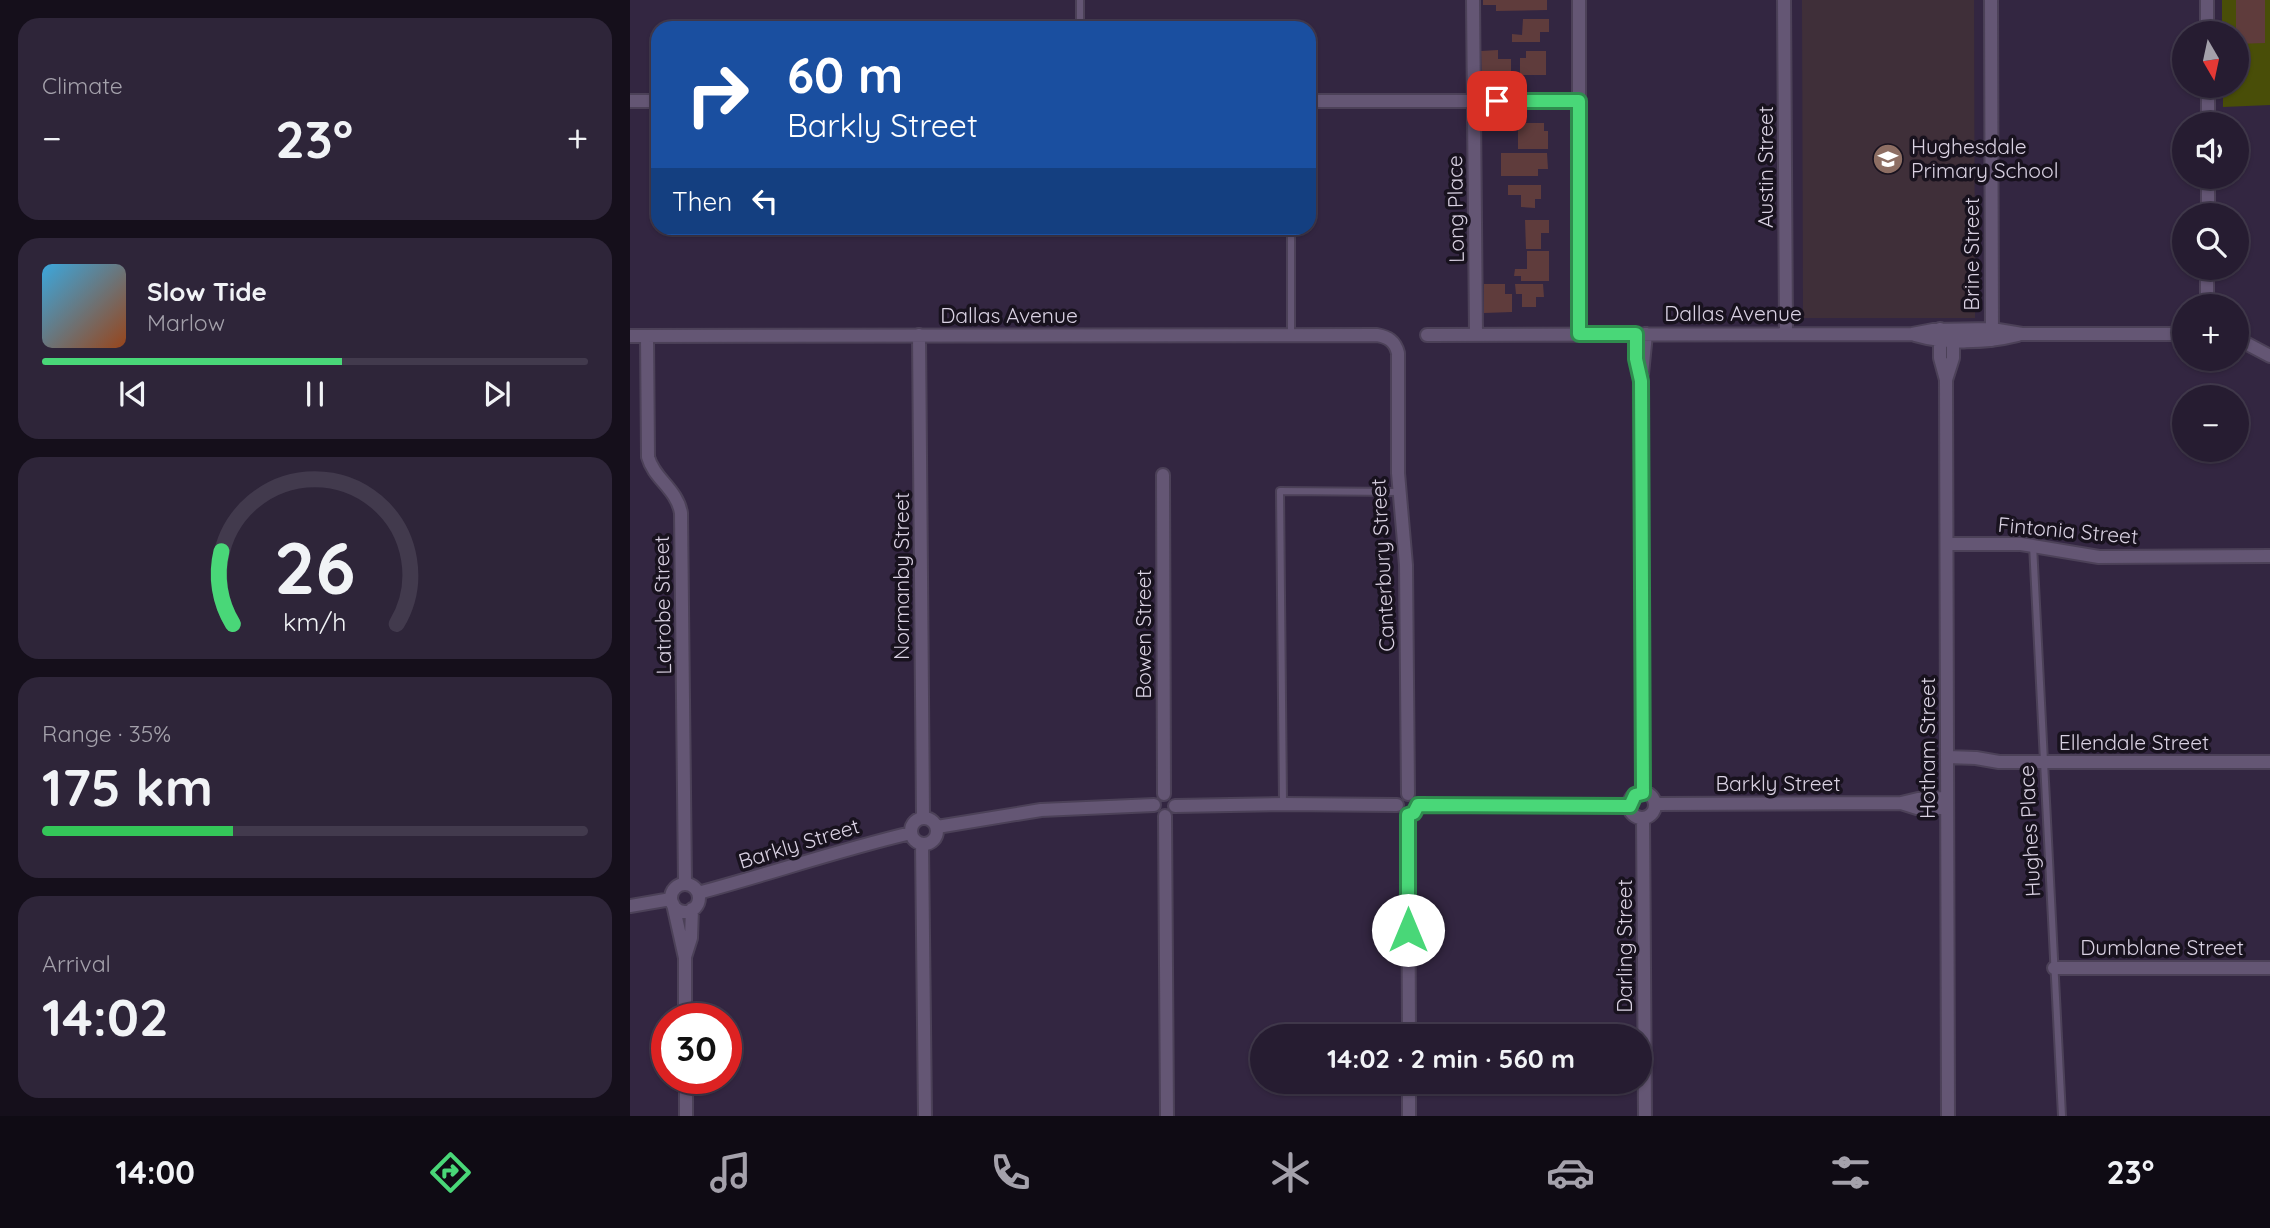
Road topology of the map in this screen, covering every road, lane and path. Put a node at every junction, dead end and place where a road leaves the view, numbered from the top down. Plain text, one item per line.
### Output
1 (1080, 0) edge
2 (1474, 0) edge
3 (1579, 0) edge
4 (1784, 0) edge
5 (1991, 0) edge
6 (2207, 0) edge
7 (1080, 21) edge
8 (2207, 21) edge
9 (630, 101) edge
10 (651, 101) edge
11 (1316, 101) edge
12 (1474, 101) junction
13 (1579, 101) junction
14 (1292, 235) edge
15 (1786, 333) junction
16 (1476, 334) junction
17 (1579, 334) junction
18 (1641, 334) junction
19 (1992, 334) junction
20 (2172, 334) edge
21 (919, 335) junction
22 (1292, 335) junction
23 (1427, 335) dead end
24 (1946, 335) junction
25 (630, 336) edge
26 (647, 336) junction
27 (1388, 338) joint
28 (2249, 345) edge
29 (2270, 356) edge
30 (1163, 475) dead end
31 (1400, 492) junction
32 (1947, 544) junction
33 (2034, 545) junction
34 (2270, 556) edge
35 (1947, 762) junction
36 (2045, 762) junction
37 (2270, 762) edge
38 (1408, 793) junction
39 (1643, 793) junction
40 (1164, 794) junction
41 (1947, 803) junction
42 (1283, 804) junction
43 (1655, 804) junction
44 (1154, 805) junction
45 (1396, 805) junction
46 (1418, 805) junction
47 (1175, 806) junction
48 (1630, 806) junction
49 (1408, 815) junction
50 (1165, 816) junction
51 (923, 817) junction
52 (1643, 818) junction
53 (937, 827) junction
54 (911, 833) junction
55 (922, 844) junction
56 (685, 884) junction
57 (698, 893) junction
58 (672, 902) junction
59 (630, 906) edge
60 (692, 909) junction
61 (685, 958) junction
62 (2054, 968) junction
63 (2270, 968) edge
64 (685, 1003) edge
65 (1409, 1024) edge
66 (686, 1094) edge
67 (1409, 1094) edge
68 (686, 1116) edge
69 (925, 1116) edge
70 (1167, 1116) edge
71 (1409, 1116) edge
72 (1645, 1116) edge
73 (1948, 1116) edge
74 (2062, 1116) edge

1 - 7 lane
2 - 12 street, Long Place
3 - 13 street
4 - 15 street, Austin Street
5 - 19 street, Brine Street
6 - 8 street
9 - 10 street
11 - 12 street
12 - 13 street
12 - 16 street, Long Place
13 - 17 street
14 - 22 lane
15 - 18 street, Dallas Avenue
15 - 24 street, Dallas Avenue
16 - 17 street, Dallas Avenue
16 - 23 street, Dallas Avenue
17 - 18 street, Dallas Avenue
18 - 39 street
19 - 20 street, Dallas Avenue
19 - 24 street, Dallas Avenue
21 - 22 street, Dallas Avenue
21 - 26 street, Dallas Avenue
21 - 51 street, Normanby Street
22 - 27 street, Dallas Avenue
24 - 32 street, Hotham Street
25 - 26 street, Dallas Avenue
26 - 56 street, Latrobe Street
27 - 31 street, Canterbury Street
28 - 29 street
30 - 40 street, Bowen Street
31 - 38 street, Canterbury Street
31 - 42 lane
32 - 33 street, Fintonia Street
32 - 35 street, Hotham Street
33 - 34 street, Fintonia Street
33 - 36 lane, Hughes Place
35 - 36 street, Ellendale Street
35 - 41 street, Hotham Street
36 - 37 street, Ellendale Street
36 - 62 lane, Hughes Place
38 - 45 street
38 - 46 street
39 - 43 street
39 - 48 street
40 - 44 street
40 - 47 street
41 - 43 street, Barkly Street
41 - 73 street, Hotham Street
42 - 45 street
42 - 47 street
43 - 52 street
44 - 50 street
44 - 53 street
45 - 49 street
46 - 48 street
46 - 49 street
47 - 50 street
48 - 52 street
49 - 65 street
50 - 70 street
51 - 53 street
51 - 54 street
52 - 72 street, Darling Street
53 - 55 street
54 - 55 street
54 - 57 street, Barkly Street
55 - 69 street
56 - 57 street
56 - 58 street
57 - 60 street
58 - 59 street
58 - 60 street
58 - 61 street
60 - 61 street
61 - 64 street
62 - 63 street, Dumblane Street
62 - 74 lane, Hughes Place
66 - 68 street
67 - 71 street

